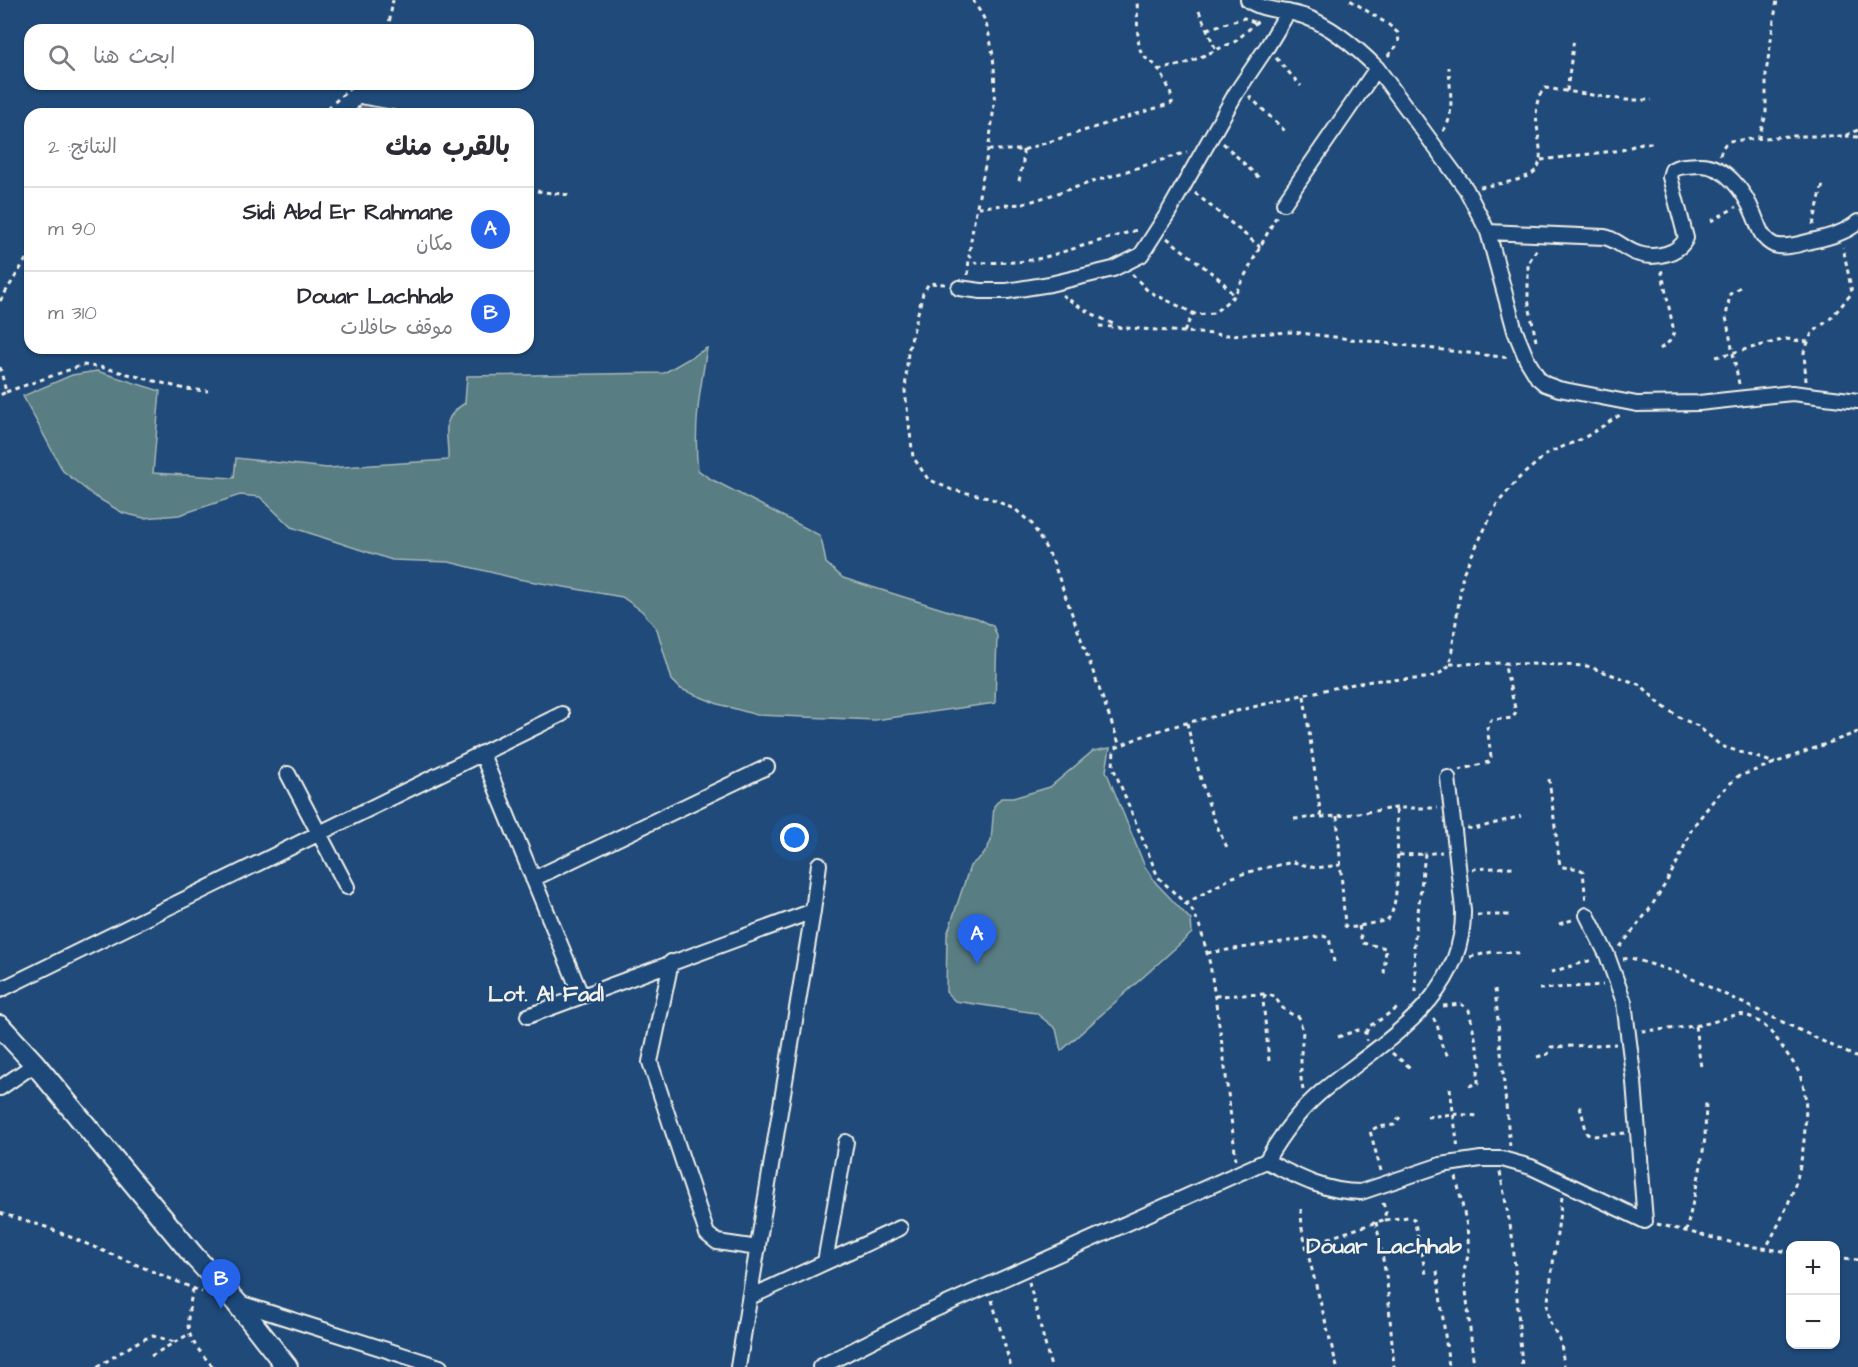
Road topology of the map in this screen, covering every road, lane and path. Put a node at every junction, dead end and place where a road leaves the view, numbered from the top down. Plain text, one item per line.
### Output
1 (393, 0) edge
2 (973, 0) edge
3 (1137, 0) edge
4 (1248, 0) edge
5 (1350, 0) edge
6 (1777, 0) edge
7 (1270, 9) junction
8 (1199, 11) dead end
9 (1288, 12) junction
10 (1256, 23) junction
11 (389, 24) edge
12 (1207, 29) junction
13 (1574, 38) dead end
14 (1267, 47) junction
15 (1216, 50) junction
16 (1449, 67) dead end
17 (1377, 68) junction
18 (1158, 70) junction
19 (1240, 86) junction
20 (1302, 86) dead end
21 (348, 90) edge
22 (1567, 91) junction
23 (1652, 100) dead end
24 (328, 108) edge
25 (1858, 130) edge
26 (1286, 132) dead end
27 (1844, 136) junction
28 (1858, 136) edge
29 (1210, 139) junction
30 (1758, 139) junction
31 (1432, 141) junction
32 (1655, 143) dead end
33 (988, 150) junction
34 (1023, 150) junction
35 (1541, 160) junction
36 (1718, 168) junction
37 (1260, 179) dead end
38 (1019, 181) dead end
39 (1184, 184) junction
40 (1822, 184) dead end
41 (1466, 189) junction
42 (534, 191) edge
43 (569, 195) dead end
44 (1284, 203) joint
45 (1750, 206) junction
46 (978, 207) junction
47 (1711, 221) dead end
48 (1858, 222) edge
49 (1160, 226) junction
50 (1488, 232) junction
51 (1839, 232) junction
52 (1546, 234) junction
53 (1809, 241) junction
54 (1260, 247) junction
55 (1658, 255) junction
56 (24, 263) edge
57 (1122, 264) junction
58 (1050, 284) junction
59 (1743, 285) dead end
60 (958, 288) joint
61 (1234, 296) junction
62 (0, 301) edge
63 (1193, 313) junction
64 (1099, 326) dead end
65 (1119, 327) junction
66 (1184, 332) junction
67 (1808, 342) junction
68 (1660, 349) dead end
69 (1733, 354) junction
70 (1716, 357) dead end
71 (1529, 363) junction
72 (0, 367) edge
73 (208, 391) dead end
74 (6, 392) junction
75 (1807, 394) junction
76 (0, 395) edge
77 (1741, 398) junction
78 (1858, 401) edge
79 (1637, 404) junction
80 (1450, 663) junction
81 (1504, 663) junction
82 (1304, 696) junction
83 (562, 714) dead end
84 (1187, 723) junction
85 (1858, 732) edge
86 (1120, 746) junction
87 (482, 754) junction
88 (1775, 763) junction
89 (767, 767) dead end
90 (288, 774) dead end
91 (1448, 778) joint
92 (1549, 779) dead end
93 (1396, 808) junction
94 (1451, 808) junction
95 (1336, 816) junction
96 (1521, 816) dead end
97 (1321, 817) junction
98 (1294, 819) dead end
99 (1453, 827) junction
100 (319, 835) junction
101 (1228, 849) dead end
102 (1456, 851) junction
103 (1425, 854) junction
104 (1399, 855) junction
105 (819, 864) dead end
106 (1340, 865) junction
107 (1514, 867) dead end
108 (1458, 870) junction
109 (533, 879) junction
110 (346, 887) dead end
111 (1185, 904) junction
112 (813, 911) junction
113 (1463, 915) junction
114 (1511, 915) dead end
115 (1587, 915) joint
116 (1359, 926) junction
117 (1207, 953) junction
118 (1521, 953) dead end
119 (1608, 958) junction
120 (1453, 960) junction
121 (671, 962) junction
122 (1334, 962) dead end
123 (1551, 972) dead end
124 (1384, 974) dead end
125 (1618, 984) junction
126 (1495, 989) dead end
127 (1539, 989) dead end
128 (0, 990) edge
129 (1266, 994) junction
130 (581, 995) junction
131 (1215, 996) junction
132 (1399, 1008) dead end
133 (1421, 1011) junction
134 (528, 1016) dead end
135 (0, 1026) edge
136 (1695, 1026) junction
137 (1366, 1033) junction
138 (1338, 1037) dead end
139 (1629, 1038) junction
140 (1385, 1045) junction
141 (1368, 1057) junction
142 (1537, 1057) dead end
143 (1449, 1058) dead end
144 (1858, 1058) edge
145 (1269, 1061) dead end
146 (35, 1064) junction
147 (1701, 1067) dead end
148 (1412, 1069) dead end
149 (1466, 1087) dead end
150 (0, 1088) edge
151 (1450, 1088) dead end
152 (1706, 1099) dead end
153 (1307, 1106) junction
154 (1580, 1106) dead end
155 (1453, 1114) junction
156 (1480, 1116) dead end
157 (1427, 1117) dead end
158 (1400, 1118) dead end
159 (1638, 1132) junction
160 (846, 1142) dead end
161 (1504, 1160) junction
162 (1266, 1161) junction
163 (1456, 1163) junction
164 (1238, 1174) junction
165 (1564, 1184) junction
166 (1381, 1185) junction
167 (1301, 1209) dead end
168 (0, 1213) edge
169 (1383, 1220) junction
170 (1645, 1221) junction
171 (1376, 1222) junction
172 (900, 1228) dead end
173 (1686, 1232) junction
174 (758, 1248) junction
175 (1766, 1248) junction
176 (1786, 1251) edge
177 (1309, 1258) junction
178 (1840, 1258) edge
179 (1858, 1260) edge
180 (825, 1262) junction
181 (1026, 1269) junction
182 (1437, 1271) dead end
183 (1426, 1274) dead end
184 (987, 1286) junction
185 (193, 1290) junction
186 (204, 1293) dead end
187 (750, 1297) junction
188 (236, 1302) junction
189 (189, 1334) junction
190 (175, 1342) junction
191 (151, 1356) dead end
192 (98, 1367) edge
193 (213, 1367) edge
194 (287, 1367) edge
195 (440, 1367) edge
196 (738, 1367) edge
197 (820, 1367) edge
198 (1011, 1367) edge
199 (1051, 1367) edge
200 (1337, 1367) edge
201 (1394, 1367) edge
202 (1449, 1367) edge
203 (1474, 1367) edge
204 (1522, 1367) edge
205 (1564, 1367) edge

1 - 11 path
2 - 33 path
3 - 18 path
4 - 7 street
5 - 17 path
6 - 30 path
7 - 9 street
7 - 10 path
8 - 12 path
9 - 14 street
9 - 17 street
10 - 12 path
10 - 15 path
12 - 15 path
13 - 22 path
14 - 19 street
14 - 20 path
15 - 18 path
16 - 31 path
17 - 31 street
17 - 44 street
18 - 34 path
19 - 26 path
19 - 29 street
21 - 24 path
22 - 23 path
22 - 35 path
25 - 27 path
27 - 28 path
27 - 30 path
29 - 37 path
29 - 39 street
29 - 46 path
30 - 36 path
31 - 41 street
32 - 35 path
33 - 34 path
33 - 46 path
34 - 38 path
35 - 41 path
36 - 45 street
36 - 55 street
39 - 49 street
39 - 54 path
40 - 53 path
41 - 50 street
42 - 43 path
44 - 54 path
45 - 47 path
45 - 53 street
46 - 49 path
48 - 51 street
49 - 57 street
49 - 61 path
50 - 52 street
50 - 71 street
51 - 53 street
51 - 67 path
52 - 55 street
52 - 71 path
54 - 61 path
55 - 68 path
56 - 62 path
57 - 58 street
57 - 63 path
58 - 60 street
58 - 65 path
59 - 69 path
60 - 86 path
61 - 63 path
63 - 66 path
64 - 65 path
65 - 66 path
66 - 71 path
67 - 69 path
67 - 75 path
69 - 70 path
69 - 77 path
71 - 79 street
72 - 74 path
73 - 74 path
74 - 76 path
75 - 77 street
75 - 78 street
77 - 79 street
79 - 80 path
80 - 81 path
80 - 82 path
81 - 88 path
81 - 91 path
82 - 84 path
82 - 97 path
83 - 87 street
84 - 86 path
84 - 101 path
85 - 88 path
86 - 111 path
87 - 100 street
87 - 109 street
88 - 119 path
89 - 109 street
90 - 100 street
91 - 94 street
92 - 115 path
93 - 94 path
93 - 95 path
93 - 104 path
94 - 99 street
95 - 97 path
95 - 106 path
96 - 99 path
97 - 98 path
99 - 102 street
100 - 110 street
100 - 128 street
102 - 103 path
102 - 108 street
103 - 104 path
103 - 133 path
104 - 116 path
105 - 112 street
106 - 111 path
106 - 116 path
107 - 108 path
108 - 113 street
109 - 130 street
111 - 117 path
112 - 121 street
112 - 174 street
113 - 114 path
113 - 120 street
115 - 119 street
116 - 124 path
117 - 122 path
117 - 131 path
118 - 120 path
119 - 123 path
119 - 125 street
119 - 144 path
120 - 133 street
121 - 130 street
121 - 174 street
125 - 127 path
125 - 139 street
126 - 161 path
129 - 131 path
129 - 145 path
129 - 153 path
130 - 134 street
131 - 164 path
132 - 137 path
133 - 140 street
133 - 143 path
133 - 149 path
135 - 146 street
136 - 139 path
136 - 147 path
136 - 175 path
137 - 138 path
137 - 141 path
139 - 142 path
139 - 159 street
140 - 141 street
140 - 148 path
141 - 153 street
146 - 150 street
146 - 188 street
151 - 155 path
152 - 173 path
153 - 162 street
154 - 159 path
155 - 156 path
155 - 157 path
155 - 163 path
158 - 166 path
159 - 170 street
160 - 180 street
161 - 163 street
161 - 165 street
161 - 204 path
162 - 164 street
162 - 166 street
163 - 166 street
163 - 203 path
164 - 181 street
165 - 170 street
165 - 205 path
166 - 169 path
167 - 177 path
168 - 185 path
169 - 171 path
169 - 183 path
170 - 173 path
171 - 177 path
171 - 201 path
172 - 180 street
173 - 175 path
174 - 187 street
175 - 176 path
177 - 200 path
178 - 179 path
180 - 187 street
181 - 184 street
181 - 199 path
182 - 202 path
184 - 197 street
184 - 198 path
185 - 186 path
185 - 189 path
187 - 196 street
188 - 194 street
188 - 195 street
189 - 190 path
189 - 193 path
190 - 191 path
190 - 192 path

